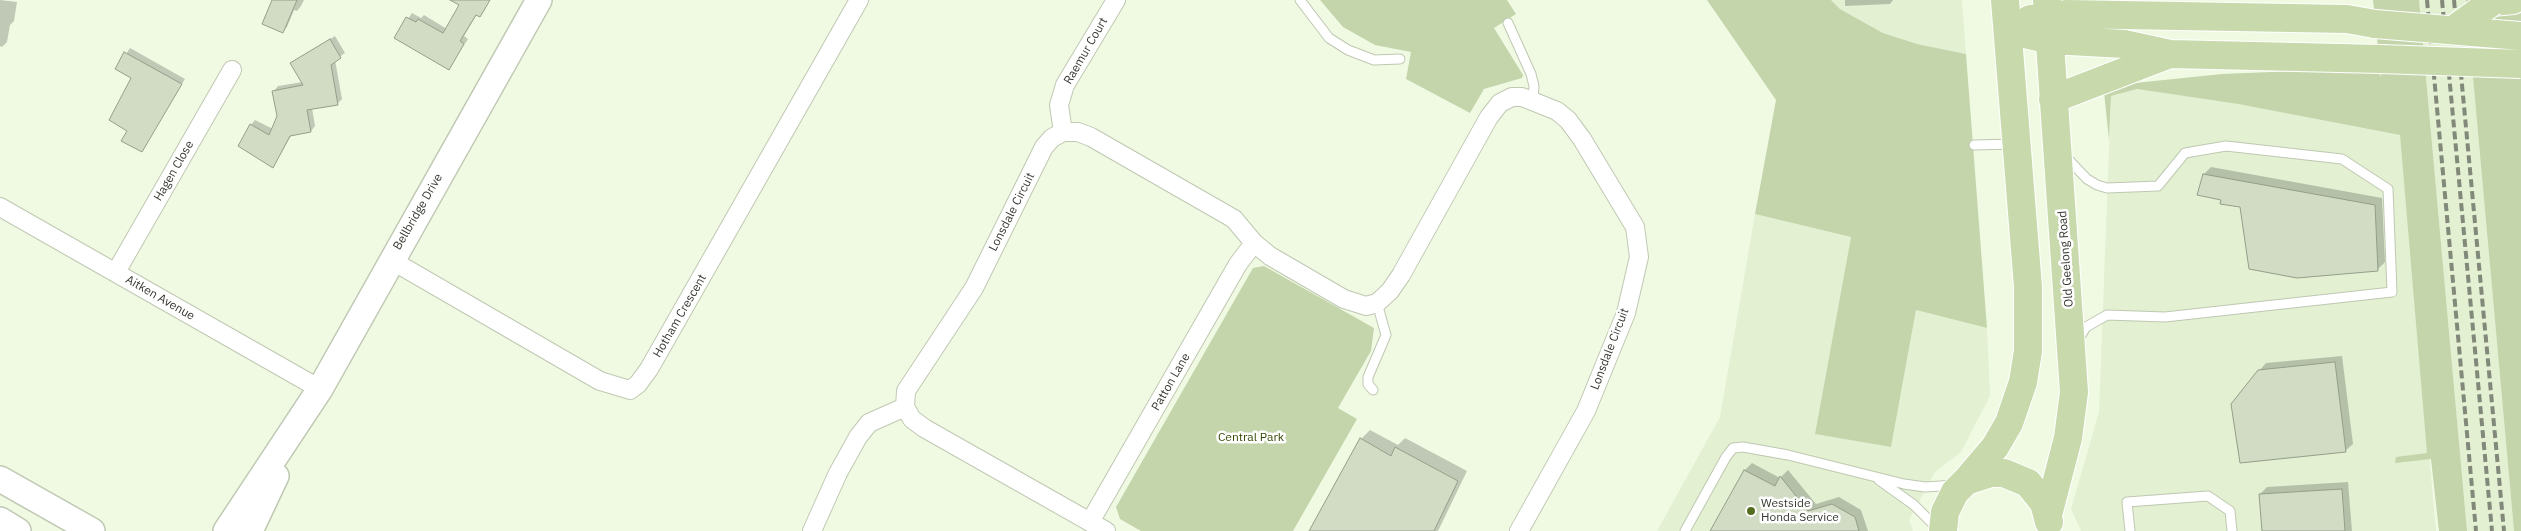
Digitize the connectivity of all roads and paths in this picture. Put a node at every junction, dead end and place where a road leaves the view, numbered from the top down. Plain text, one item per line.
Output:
1 (539, 0) edge
2 (859, 0) edge
3 (1116, 0) edge
4 (1300, 0) edge
5 (2005, 0) edge
6 (2513, 0) edge
7 (2049, 18) edge
8 (1508, 23) dead end
9 (2008, 30) junction
10 (2453, 30) junction
11 (2521, 36) edge
12 (2170, 54) junction
13 (1400, 59) dead end
14 (2521, 64) edge
15 (232, 70) dead end
16 (1533, 100) junction
17 (2054, 100) junction
18 (1063, 132) junction
19 (2057, 141) junction
20 (2016, 144) junction
21 (1974, 145) dead end
22 (0, 207) edge
23 (1254, 243) junction
24 (391, 260) junction
25 (116, 272) junction
26 (1377, 303) junction
27 (2074, 362) junction
28 (320, 389) junction
29 (1373, 390) dead end
30 (905, 407) junction
31 (297, 424) junction
32 (1873, 476) junction
33 (0, 479) edge
34 (1965, 483) junction
35 (0, 520) edge
36 (2051, 524) edge
37 (1098, 527) edge
38 (18, 531) edge
39 (92, 531) edge
40 (226, 531) edge
41 (250, 531) edge
42 (812, 531) edge
43 (1519, 531) edge
44 (1685, 531) edge
45 (1942, 531) edge
46 (2130, 531) edge
47 (2232, 531) edge

1 - 24 street, Bellbridge Drive
2 - 24 street, Hotham Crescent
3 - 18 street, Raemur Court
4 - 13 lane
5 - 9 main road
6 - 10 main road, bridge
7 - 9 main road
7 - 10 main road, bridge
7 - 12 main road
7 - 17 main road, Old Geelong Road
8 - 16 lane
9 - 20 main road
10 - 11 main road, bridge
12 - 14 main road, bridge
12 - 17 main road
15 - 25 street, Hagen Close
16 - 26 street, Lonsdale Circuit
16 - 43 street, Lonsdale Circuit
17 - 19 main road, Old Geelong Road
18 - 23 street
18 - 30 street, Lonsdale Circuit
19 - 27 main road, Old Geelong Road
19 - 27 lane
20 - 21 lane
20 - 34 main road
22 - 25 street, Aitken Avenue
23 - 26 street
23 - 37 street, Patton Lane
24 - 28 street, Bellbridge Drive
25 - 28 street, Aitken Avenue
26 - 29 lane
27 - 36 main road, Old Geelong Road
28 - 31 street, Bellbridge Drive
30 - 37 street
30 - 42 street
31 - 40 street, Bellbridge Drive
31 - 41 street, Bellbridge Drive
32 - 34 lane
32 - 44 lane
32 - 45 lane
33 - 39 street
34 - 36 main road
34 - 45 main road
35 - 38 street
46 - 47 lane

